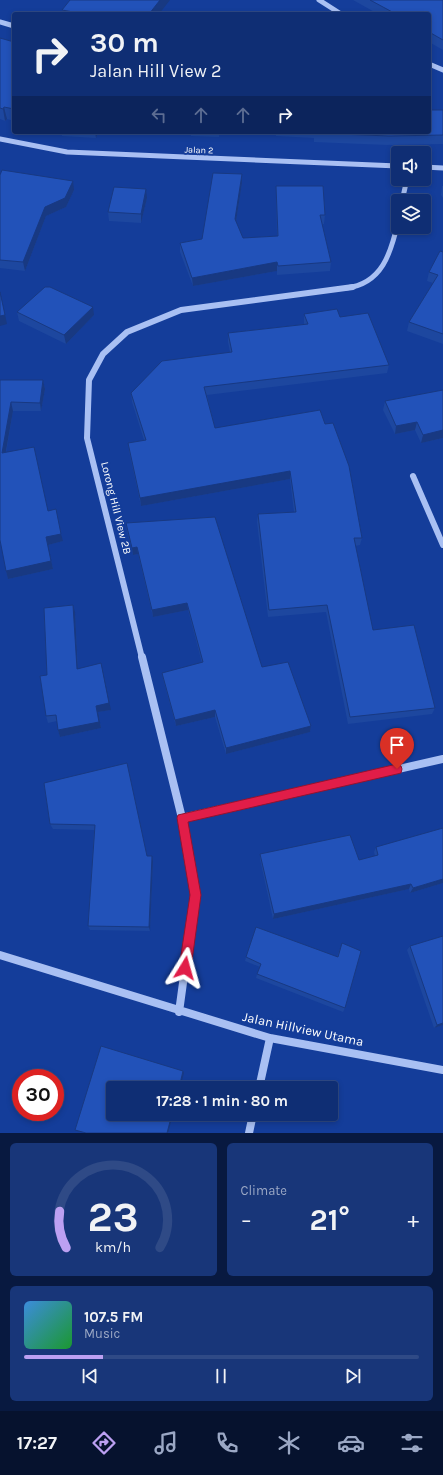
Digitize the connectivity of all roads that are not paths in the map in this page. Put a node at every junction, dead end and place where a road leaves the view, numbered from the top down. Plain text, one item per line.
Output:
1 (319, 0) edge
2 (338, 12) edge
3 (0, 22) edge
4 (12, 25) edge
5 (431, 65) edge
6 (443, 70) edge
7 (0, 139) edge
8 (391, 166) edge
9 (431, 167) edge
10 (443, 168) edge
11 (396, 234) edge
12 (413, 476) dead end
13 (443, 545) edge
14 (443, 759) edge
15 (182, 818) junction
16 (0, 955) edge
17 (179, 1012) junction
18 (270, 1038) junction
19 (443, 1070) edge
20 (261, 1081) edge
21 (252, 1121) edge
22 (249, 1133) edge

1 - 2 street
3 - 4 street
5 - 6 street
7 - 8 street, Jalan 2
9 - 10 street
11 - 15 street, Lorong Hill View 2B
12 - 13 street
14 - 15 street
15 - 17 street, Lorong Hill View 2B
16 - 17 street, Jalan Hillview Utama
17 - 18 street, Jalan Hillview Utama
18 - 19 street, Jalan Hillview Utama
18 - 20 street
21 - 22 street

